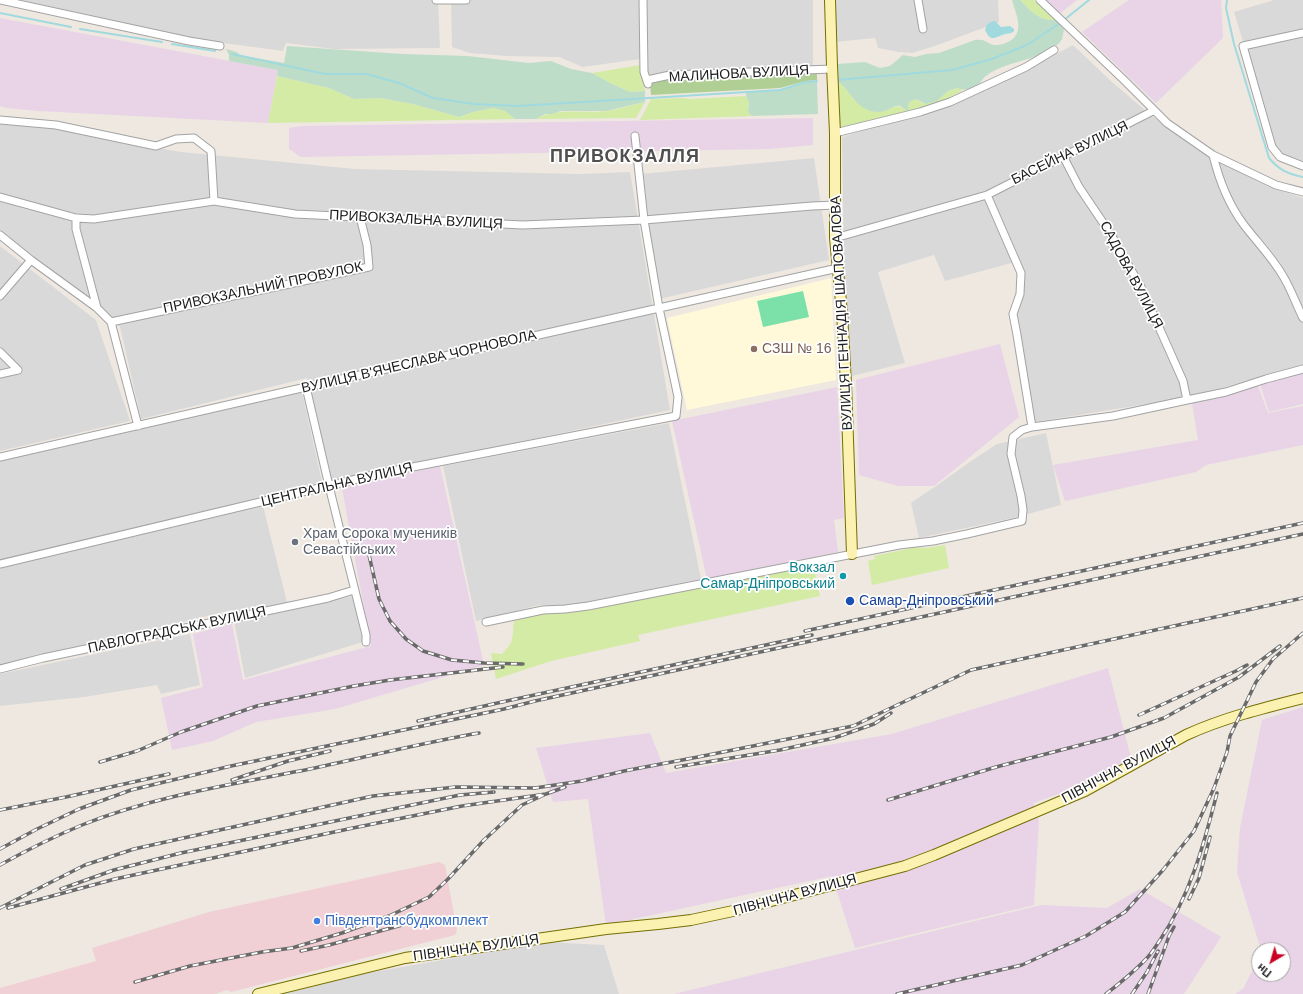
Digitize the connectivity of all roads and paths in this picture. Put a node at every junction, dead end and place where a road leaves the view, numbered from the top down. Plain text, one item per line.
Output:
1 (0, 0) edge
2 (436, 0) edge
3 (449, 0) edge
4 (466, 0) edge
5 (643, 0) edge
6 (830, 0) edge
7 (918, 0) edge
8 (1040, 0) edge
9 (922, 29) dead end
10 (1303, 33) edge
11 (220, 46) dead end
12 (1054, 50) dead end
13 (832, 68) junction
14 (1153, 111) junction
15 (0, 120) edge
16 (835, 133) junction
17 (634, 136) dead end
18 (1212, 155) junction
19 (1064, 156) junction
20 (1303, 166) edge
21 (1303, 192) edge
22 (986, 195) junction
23 (0, 197) edge
24 (214, 201) junction
25 (836, 205) junction
26 (360, 217) junction
27 (76, 218) junction
28 (644, 220) junction
29 (0, 235) edge
30 (835, 238) junction
31 (31, 260) junction
32 (838, 268) junction
33 (0, 296) edge
34 (97, 308) junction
35 (658, 308) junction
36 (1303, 318) edge
37 (111, 322) junction
38 (0, 352) edge
39 (1303, 369) edge
40 (0, 374) edge
41 (306, 387) junction
42 (1187, 400) junction
43 (138, 426) junction
44 (1032, 427) junction
45 (0, 457) edge
46 (329, 486) junction
47 (852, 554) junction
48 (0, 564) edge
49 (354, 590) junction
50 (486, 622) dead end
51 (366, 642) dead end
52 (0, 669) edge
53 (1303, 698) edge
54 (258, 994) edge

1 - 11 street
2 - 3 street
3 - 4 street
5 - 13 street, МАЛИНОВА ВУЛИЦЯ
6 - 13 street, ВУЛИЦЯ ГЕННАДІЯ ШАПОВАЛОВА
7 - 9 street
8 - 14 street
10 - 20 street
12 - 16 street
13 - 16 street, ВУЛИЦЯ ГЕННАДІЯ ШАПОВАЛОВА
14 - 18 street
14 - 19 street, БАСЕЙНА ВУЛИЦЯ
15 - 24 street
16 - 25 street, ВУЛИЦЯ ГЕННАДІЯ ШАПОВАЛОВА
17 - 28 street
18 - 21 street
18 - 36 street
19 - 22 street, БАСЕЙНА ВУЛИЦЯ
19 - 42 street, САДОВА ВУЛИЦЯ
22 - 30 street, БАСЕЙНА ВУЛИЦЯ
22 - 44 street
23 - 27 street, ПРИВОКЗАЛЬНА ВУЛИЦЯ
24 - 26 street, ПРИВОКЗАЛЬНА ВУЛИЦЯ
24 - 27 street, ПРИВОКЗАЛЬНА ВУЛИЦЯ
25 - 28 street, ПРИВОКЗАЛЬНА ВУЛИЦЯ
25 - 30 street, ВУЛИЦЯ ГЕННАДІЯ ШАПОВАЛОВА
26 - 28 street, ПРИВОКЗАЛЬНА ВУЛИЦЯ
26 - 37 street, ПРИВОКЗАЛЬНИЙ ПРОВУЛОК
27 - 34 street
28 - 35 street
29 - 31 street
30 - 32 street, ВУЛИЦЯ ГЕННАДІЯ ШАПОВАЛОВА
31 - 33 street
31 - 34 street
32 - 35 street, ВУЛИЦЯ В'ЯЧЕСЛАВА ЧОРНОВОЛА
32 - 47 street, ВУЛИЦЯ ГЕННАДІЯ ШАПОВАЛОВА
34 - 37 street
35 - 41 street, ВУЛИЦЯ В'ЯЧЕСЛАВА ЧОРНОВОЛА
35 - 46 street, ЦЕНТРАЛЬНА ВУЛИЦЯ
37 - 43 street
38 - 40 street
39 - 42 street
41 - 43 street, ВУЛИЦЯ В'ЯЧЕСЛАВА ЧОРНОВОЛА
41 - 46 street
42 - 44 street
43 - 45 street, ВУЛИЦЯ В'ЯЧЕСЛАВА ЧОРНОВОЛА
44 - 47 street
46 - 48 street, ЦЕНТРАЛЬНА ВУЛИЦЯ
46 - 49 street
47 - 50 street
49 - 51 street
49 - 52 street, ПАВЛОГРАДСЬКА ВУЛИЦЯ
53 - 54 street, ПІВНІЧНА ВУЛИЦЯ

